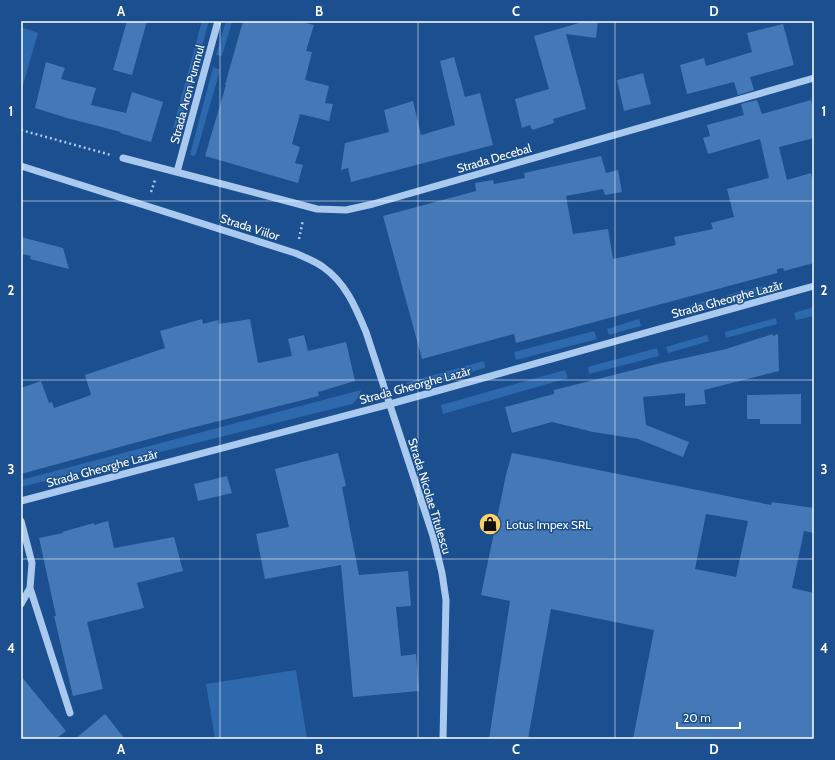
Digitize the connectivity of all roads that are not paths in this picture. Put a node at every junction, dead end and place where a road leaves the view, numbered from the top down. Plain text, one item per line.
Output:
1 (218, 21) edge
2 (814, 78) edge
3 (123, 158) road end
4 (21, 166) edge
5 (177, 172) junction
6 (814, 286) edge
7 (390, 404) junction
8 (21, 501) edge
9 (21, 522) edge
10 (30, 588) junction
11 (21, 604) edge
12 (70, 713) dead end
13 (443, 739) edge

1 - 5 street, Strada Aron Pumnul
2 - 5 street, Strada Decebal
3 - 5 street, Strada Decebal
4 - 7 street, Strada Viilor
6 - 7 street, Strada Gheorghe Lazăr
7 - 8 street, Strada Gheorghe Lazăr
7 - 13 street, Strada Nicolae Titulescu
9 - 10 street
10 - 11 street
10 - 12 street

